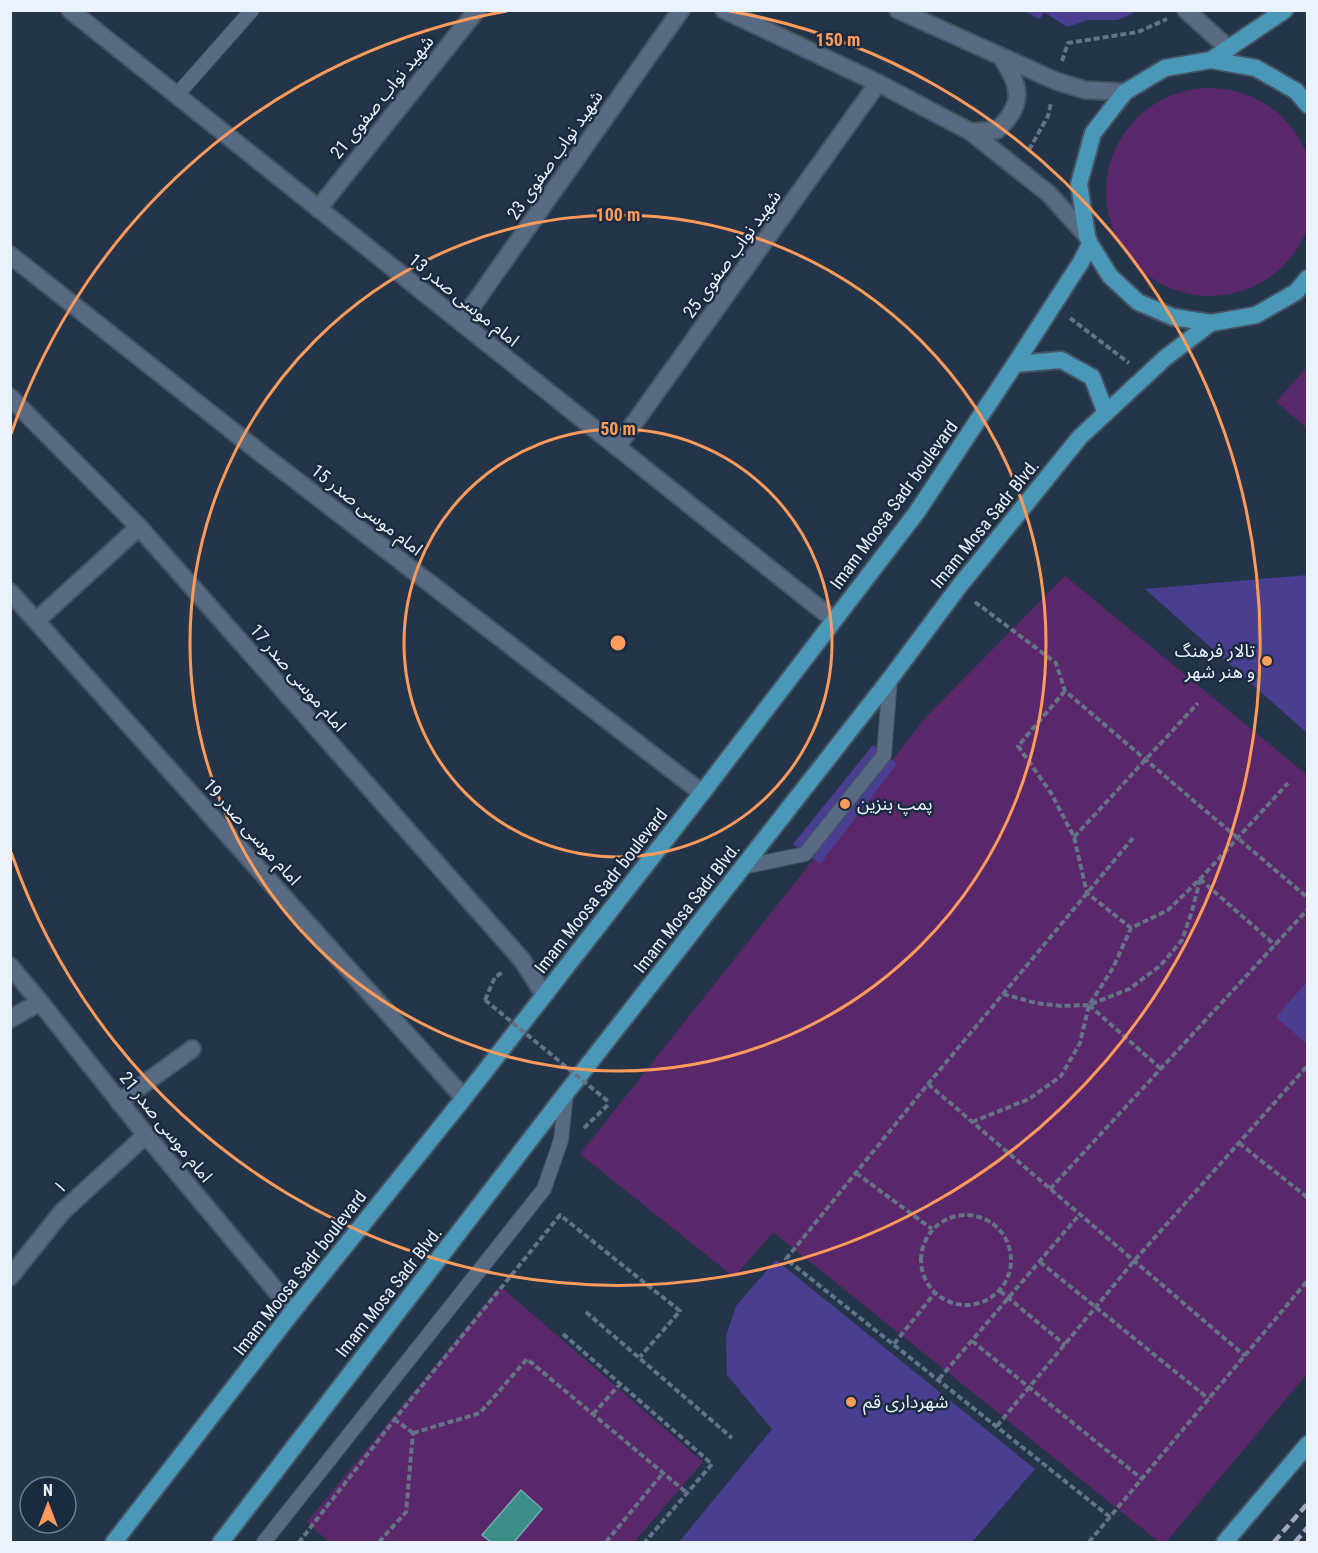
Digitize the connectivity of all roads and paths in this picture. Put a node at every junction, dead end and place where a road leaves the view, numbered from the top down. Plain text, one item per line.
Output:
1 (69, 10) edge
2 (252, 10) edge
3 (477, 10) edge
4 (681, 10) edge
5 (724, 10) edge
6 (898, 10) edge
7 (1186, 10) edge
8 (1285, 10) edge
9 (1229, 48) junction
10 (1001, 57) junction
11 (1211, 60) junction
12 (879, 83) junction
13 (1125, 92) junction
14 (176, 96) junction
15 (1308, 105) edge
16 (971, 132) junction
17 (318, 209) junction
18 (1088, 240) junction
19 (10, 255) edge
20 (1308, 278) edge
21 (1053, 306) junction
22 (461, 322) junction
23 (1211, 323) junction
24 (1016, 364) junction
25 (1146, 376) junction
26 (10, 397) edge
27 (1106, 413) junction
28 (617, 447) junction
29 (138, 527) junction
30 (957, 589) junction
31 (10, 592) edge
32 (834, 620) junction
33 (36, 621) junction
34 (890, 678) junction
35 (1065, 691) junction
36 (1198, 703) dead end
37 (1145, 760) junction
38 (1288, 783) dead end
39 (702, 794) junction
40 (1074, 837) junction
41 (1133, 838) dead end
42 (1237, 838) junction
43 (743, 867) junction
44 (1200, 879) junction
45 (1087, 893) junction
46 (1308, 898) edge
47 (1308, 909) edge
48 (1131, 928) junction
49 (1275, 945) junction
50 (10, 966) edge
51 (495, 977) dead end
52 (544, 994) junction
53 (1003, 994) junction
54 (40, 1002) junction
55 (1089, 1005) junction
56 (10, 1019) edge
57 (192, 1049) dead end
58 (1308, 1065) edge
59 (1161, 1069) junction
60 (928, 1084) junction
61 (566, 1093) junction
62 (464, 1098) junction
63 (119, 1102) junction
64 (972, 1122) junction
65 (146, 1135) junction
66 (576, 1136) dead end
67 (1239, 1143) junction
68 (856, 1173) junction
69 (1050, 1189) junction
70 (1308, 1198) edge
71 (1080, 1214) junction
72 (932, 1229) junction
73 (1134, 1261) junction
74 (1040, 1262) junction
75 (10, 1277) edge
76 (1308, 1280) edge
77 (1000, 1291) junction
78 (934, 1294) junction
79 (1008, 1298) junction
80 (1096, 1308) junction
81 (293, 1311) junction
82 (586, 1312) dead end
83 (563, 1334) dead end
84 (972, 1341) junction
85 (894, 1344) junction
86 (1065, 1345) junction
87 (1245, 1356) junction
88 (640, 1358) junction
89 (939, 1379) junction
90 (620, 1384) junction
91 (1029, 1388) junction
92 (1209, 1399) junction
93 (375, 1404) junction
94 (593, 1413) junction
95 (395, 1419) junction
96 (998, 1426) junction
97 (413, 1433) junction
98 (732, 1438) dead end
99 (1308, 1444) edge
100 (663, 1473) junction
101 (1142, 1479) junction
102 (687, 1493) junction
103 (1110, 1517) junction
104 (114, 1542) edge
105 (221, 1542) edge
106 (264, 1542) edge
107 (302, 1542) edge
108 (379, 1542) edge
109 (606, 1542) edge
110 (645, 1542) edge
111 (1089, 1542) edge
112 (1225, 1542) edge

1 - 14 street, امام موسی صدر 13
2 - 14 lane
3 - 17 street, شهید نواب صفوی 21
4 - 22 street, شهید نواب صفوی 23
5 - 12 street
6 - 10 street
7 - 9 street
8 - 9 main road
9 - 11 main road
10 - 13 street
10 - 16 street
11 - 13 main road
11 - 15 main road
12 - 16 street
12 - 28 street, شهید نواب صفوی 25
13 - 18 main road
14 - 17 street, امام موسی صدر 13
16 - 18 street
17 - 22 street, امام موسی صدر 13
18 - 21 main road, Imam Moosa Sadr boulevard
18 - 23 main road
19 - 39 street, امام موسی صدر 15
20 - 23 main road
21 - 24 main road, Imam Moosa Sadr boulevard
21 - 25 path
22 - 28 street, امام موسی صدر 13
23 - 25 main road, Imam Mosa Sadr Blvd.
24 - 27 main road
24 - 32 main road, Imam Moosa Sadr boulevard
25 - 27 main road, Imam Mosa Sadr Blvd.
26 - 29 street, امام موسی صدر 17
27 - 30 main road, Imam Mosa Sadr Blvd.
28 - 32 street, امام موسی صدر 13
29 - 33 street
29 - 52 street, امام موسی صدر 17
30 - 34 main road, Imam Mosa Sadr Blvd.
30 - 35 path
31 - 33 street, امام موسی صدر 19
32 - 39 main road, Imam Moosa Sadr boulevard
33 - 62 street, امام موسی صدر 19
34 - 43 main road, Imam Mosa Sadr Blvd.
34 - 43 lane
35 - 37 path
35 - 40 path
36 - 37 path
37 - 40 path
37 - 42 path
38 - 42 path
39 - 52 main road, Imam Moosa Sadr boulevard
40 - 45 path
41 - 45 path
42 - 44 path
42 - 46 path
43 - 61 main road, Imam Mosa Sadr Blvd.
44 - 48 path
44 - 49 path
44 - 55 path
45 - 48 path
45 - 53 path
47 - 49 path
48 - 55 path
49 - 59 path
50 - 54 street, امام موسی صدر 21
51 - 66 path, bridge
52 - 62 main road, Imam Moosa Sadr boulevard
53 - 55 path
53 - 60 path
54 - 56 street
54 - 63 street, امام موسی صدر 21
55 - 59 path
55 - 64 path
57 - 63 street
58 - 67 path
59 - 69 path
60 - 64 path
60 - 68 path
61 - 93 lane
61 - 105 main road, Imam Mosa Sadr Blvd.
62 - 81 main road, Imam Moosa Sadr boulevard
63 - 65 street, امام موسی صدر 21
64 - 69 path
65 - 75 street, ۱
65 - 81 street, امام موسی صدر 21
67 - 70 path
67 - 73 path
68 - 72 path
68 - 85 path
69 - 71 path
71 - 73 path
71 - 74 path
72 - 77 path
72 - 78 path
73 - 80 path
73 - 87 path
74 - 79 path
74 - 80 path
76 - 87 path
77 - 78 path
77 - 79 path
78 - 85 path
79 - 84 path
79 - 86 path
80 - 86 path
80 - 92 path
81 - 104 main road, Imam Moosa Sadr boulevard
82 - 88 path
83 - 90 path
84 - 89 path
84 - 91 path
85 - 89 path
86 - 91 path
87 - 92 path
88 - 95 path
88 - 98 path
89 - 96 path
90 - 94 path
90 - 102 path
91 - 96 path
91 - 101 path
92 - 101 path
93 - 95 path
93 - 106 lane
94 - 97 path
94 - 100 path
95 - 97 path
95 - 107 path
96 - 103 path
97 - 108 path
99 - 112 main road
100 - 102 path
100 - 109 path
101 - 103 path
102 - 110 path
103 - 111 path

